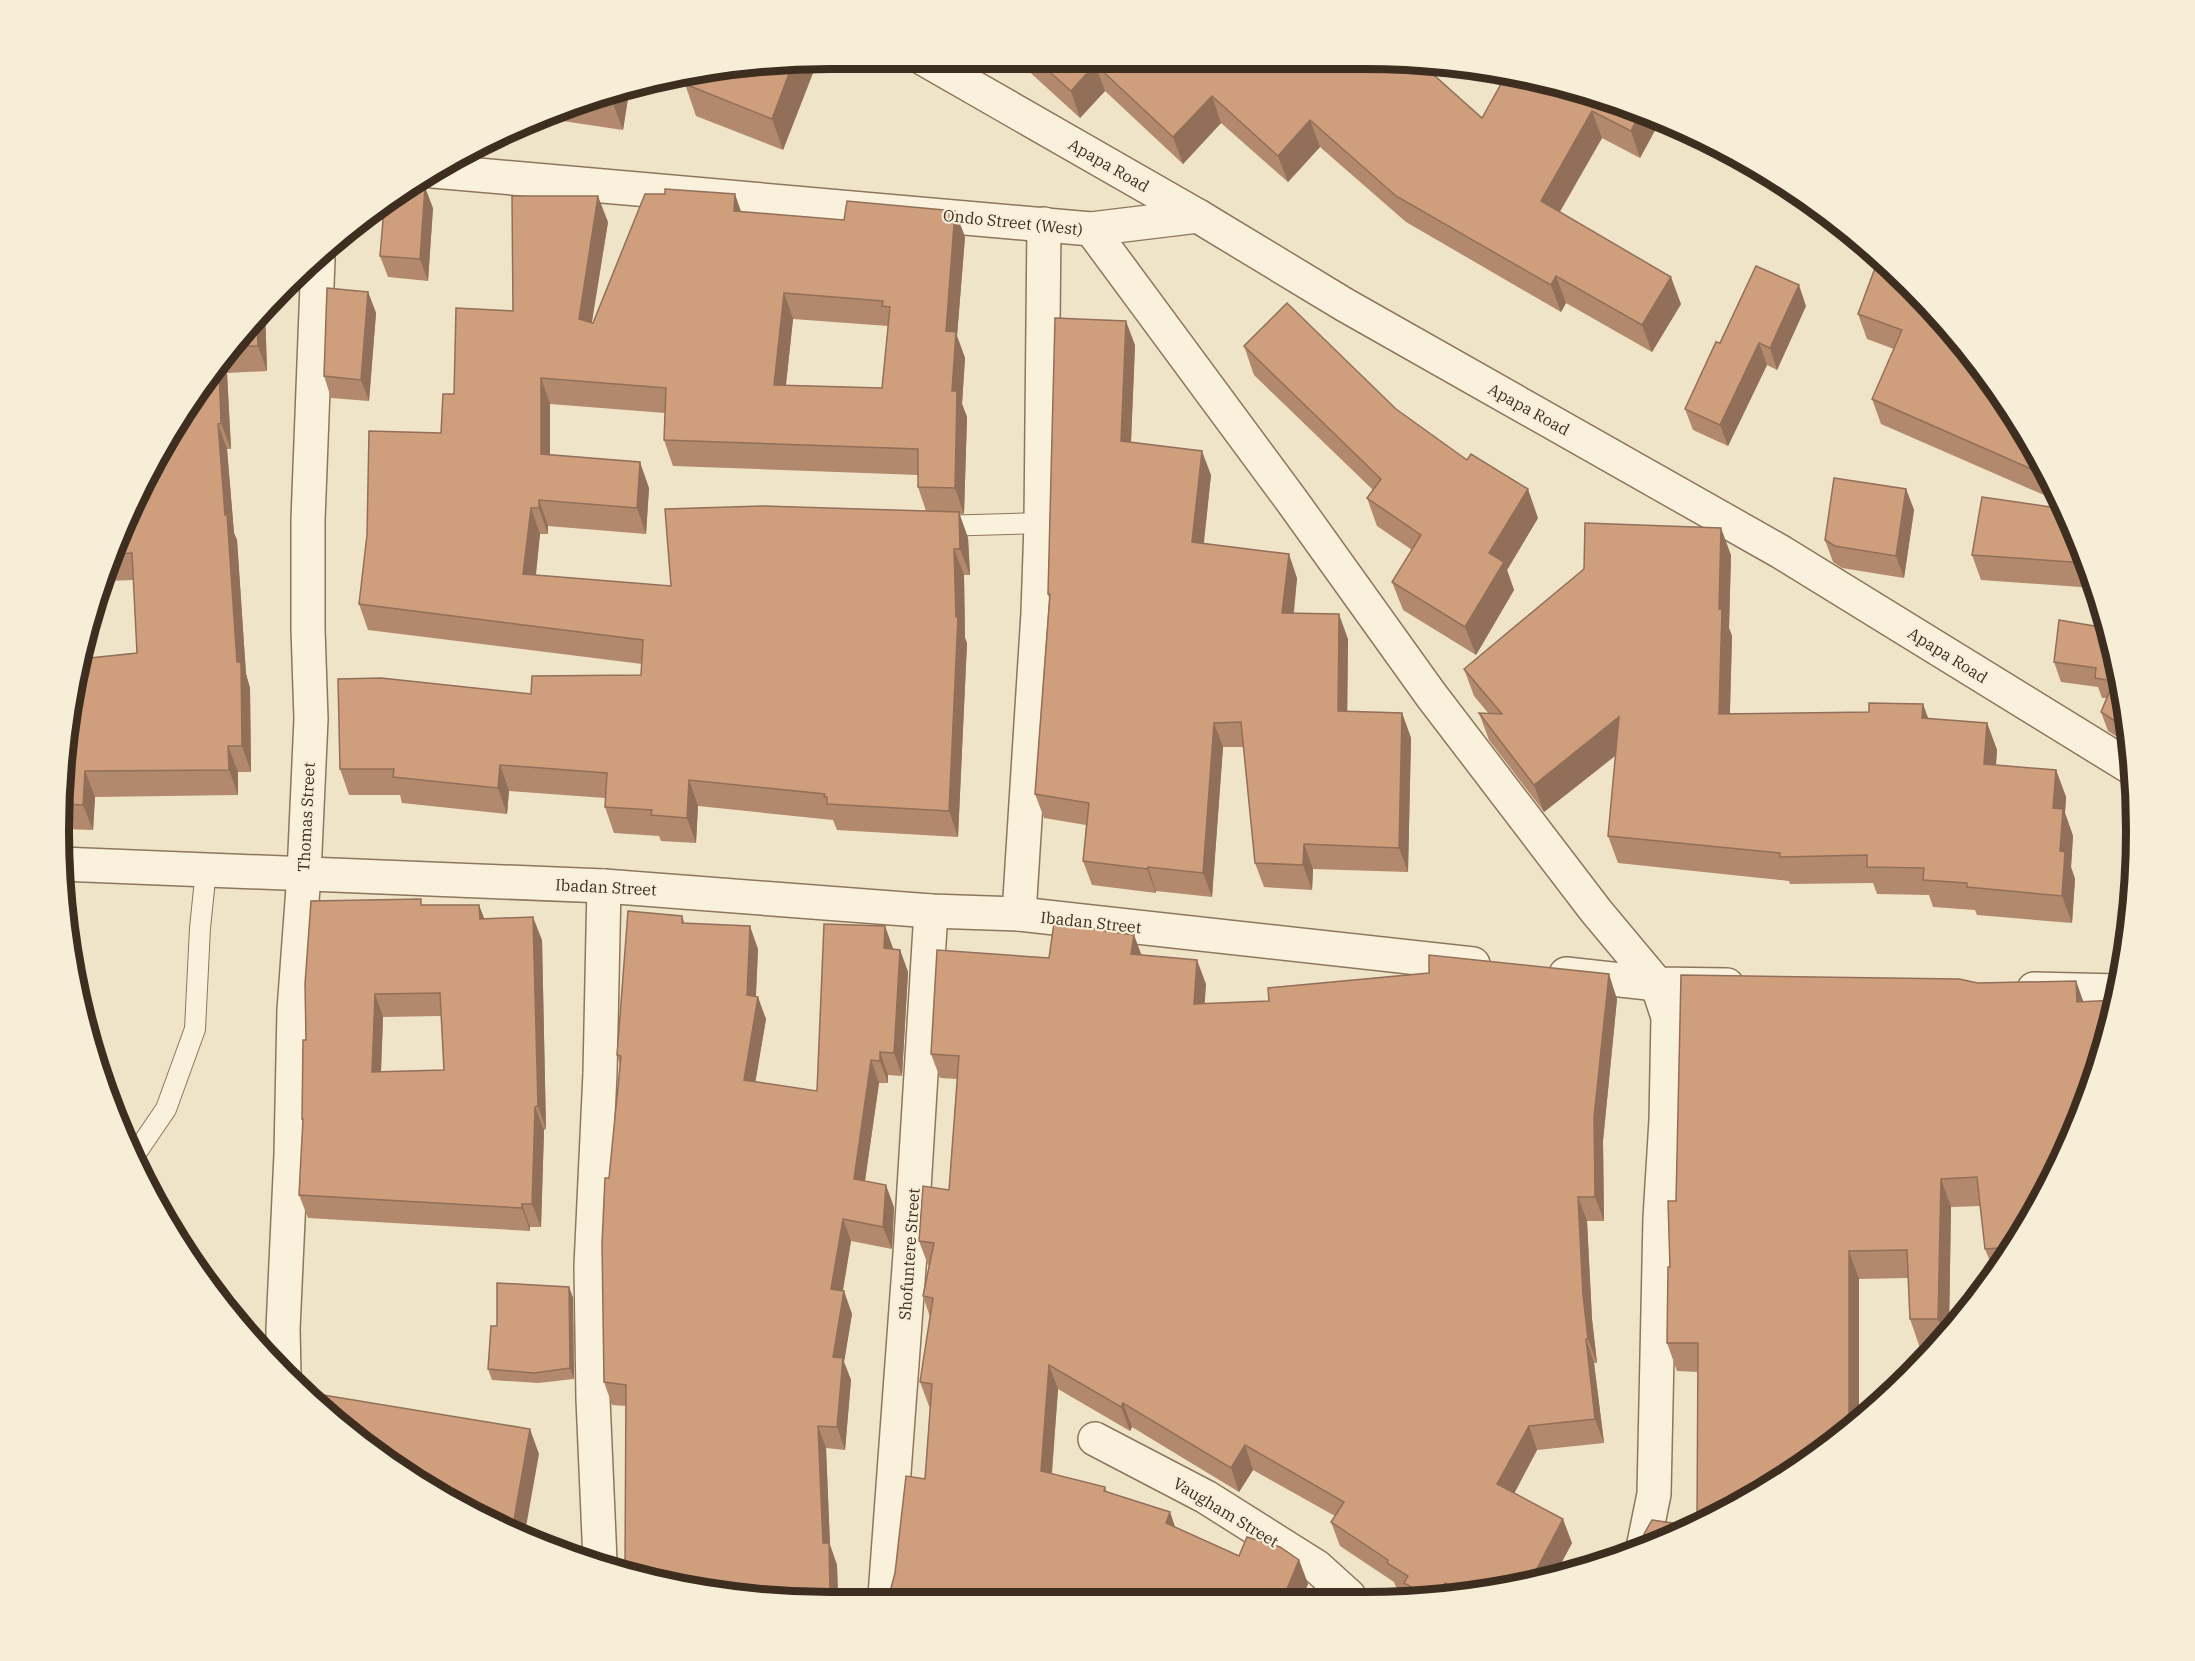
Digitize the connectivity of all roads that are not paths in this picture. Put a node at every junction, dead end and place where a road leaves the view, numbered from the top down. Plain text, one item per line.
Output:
1 (941, 69) edge
2 (448, 172) edge
3 (1198, 216) junction
4 (1044, 224) junction
5 (1091, 230) junction
6 (318, 268) edge
7 (1041, 524) junction
8 (926, 525) edge
9 (2122, 762) edge
10 (70, 864) edge
11 (206, 870) junction
12 (304, 874) junction
13 (604, 886) junction
14 (930, 911) junction
15 (1019, 914) junction
16 (1504, 968) edge
17 (1539, 971) edge
18 (1658, 984) junction
19 (1752, 986) edge
20 (2000, 989) edge
21 (2108, 991) edge
22 (139, 1148) edge
23 (284, 1360) edge
24 (1095, 1439) dead end
25 (1645, 1538) edge
26 (600, 1556) edge
27 (885, 1592) edge
28 (1345, 1592) edge

1 - 3 street, Apapa Road
2 - 4 street, Ondo Street (West)
3 - 5 street, Ondo Street (West)
3 - 9 street, Apapa Road
4 - 5 street, Ondo Street (West)
4 - 7 street
5 - 18 street
6 - 12 street, Thomas Street
7 - 8 lane
7 - 15 street
10 - 11 street, Ibadan Street
11 - 12 street, Ibadan Street
11 - 22 lane
12 - 13 street, Ibadan Street
12 - 23 street, Thomas Street
13 - 14 street, Ibadan Street
13 - 26 street
14 - 15 street, Ibadan Street
14 - 27 street, Shofuntere Street
15 - 16 street, Ibadan Street
17 - 18 street
18 - 19 street
18 - 25 street
20 - 21 street
24 - 28 street, Vaugham Street

